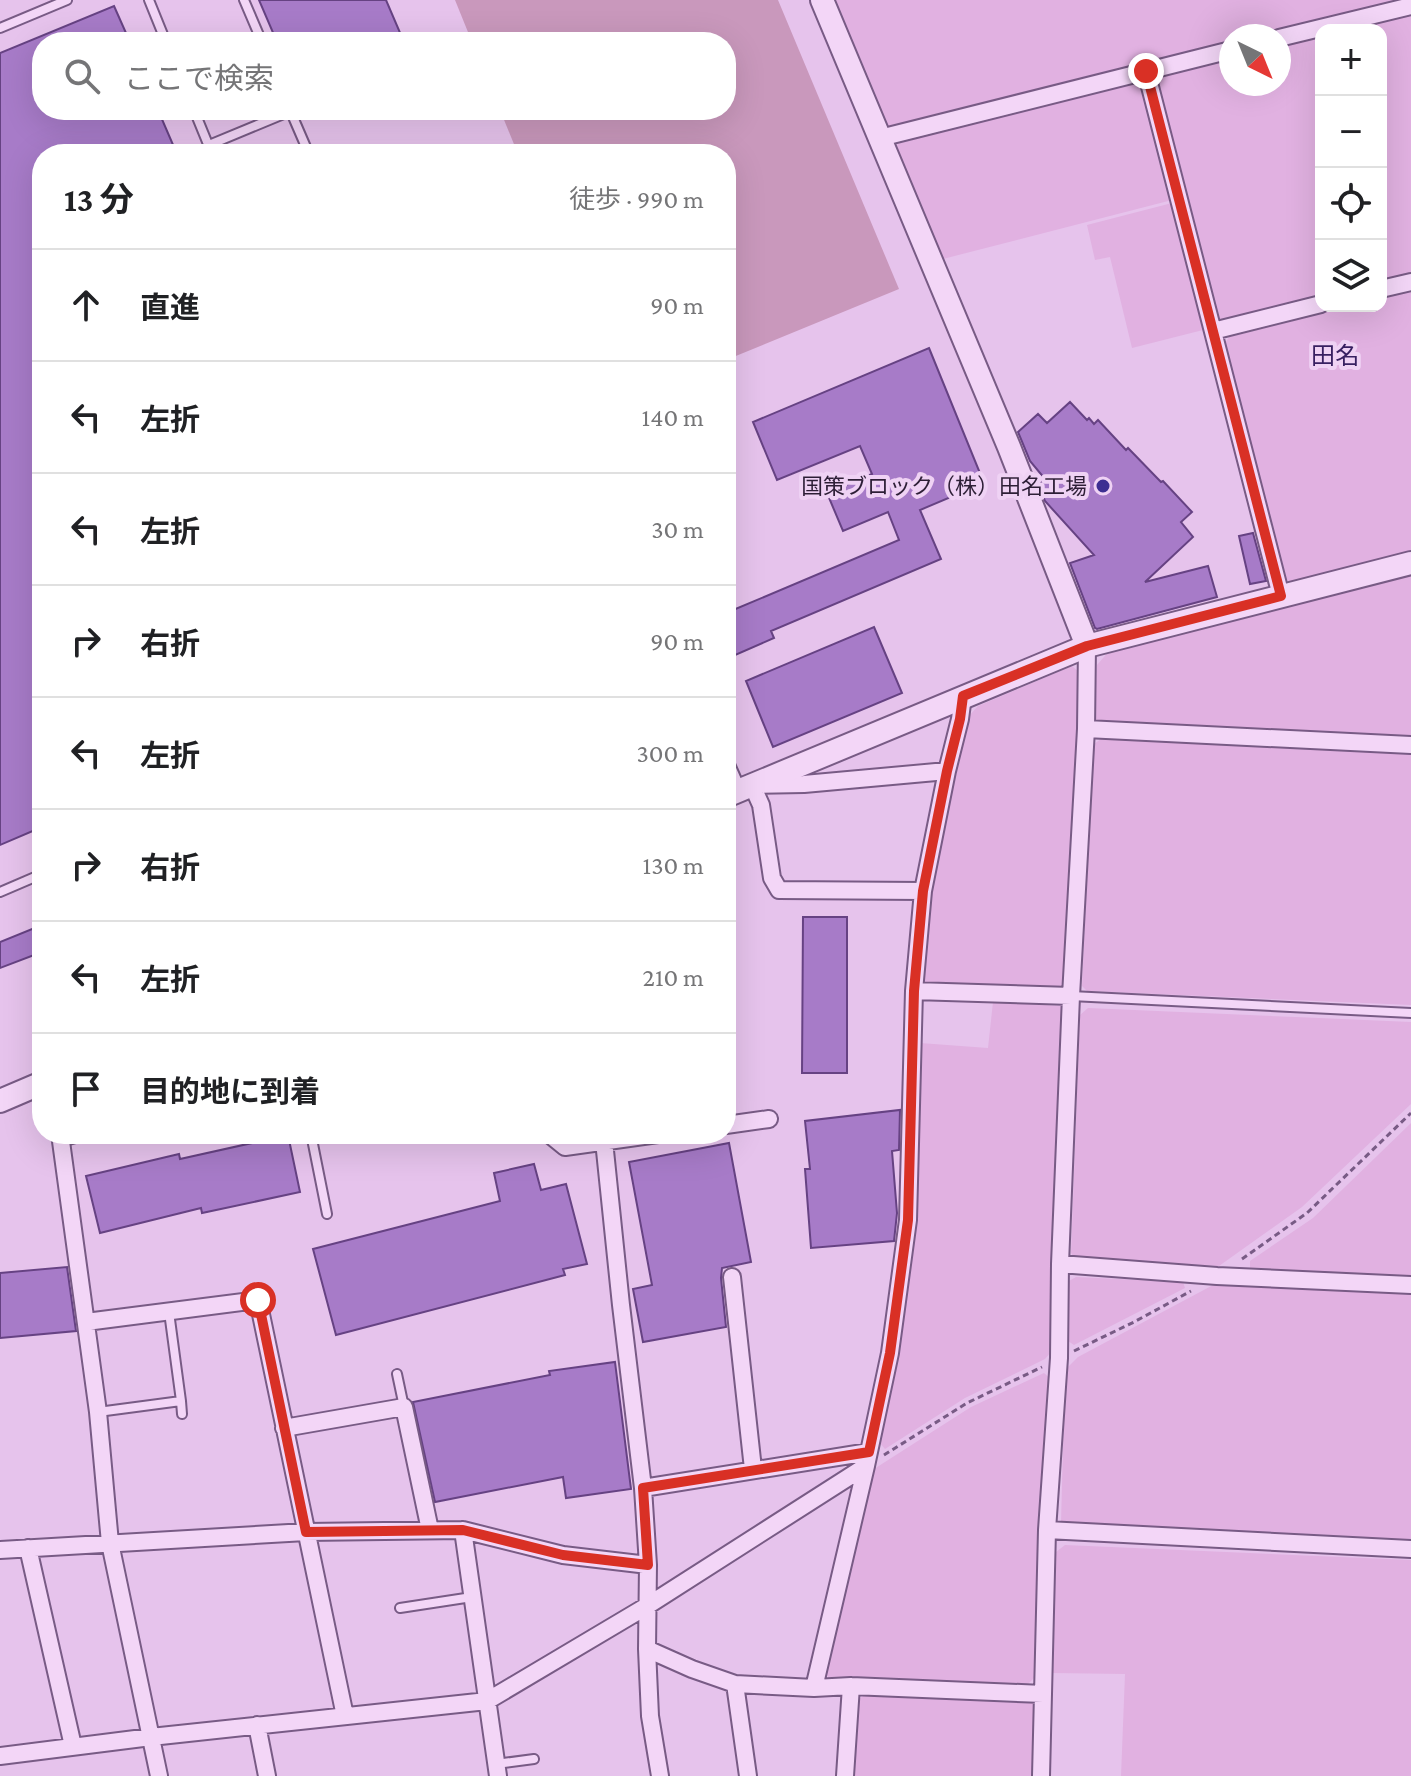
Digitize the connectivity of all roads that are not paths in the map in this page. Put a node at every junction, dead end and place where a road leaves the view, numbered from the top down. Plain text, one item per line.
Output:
1 (67, 0) edge
2 (149, 0) edge
3 (244, 0) edge
4 (822, 0) edge
5 (1411, 6) edge
6 (0, 28) edge
7 (162, 32) edge
8 (258, 32) edge
9 (1291, 35) edge
10 (1219, 53) edge
11 (1146, 71) junction
12 (198, 120) edge
13 (270, 120) edge
14 (294, 120) edge
15 (880, 138) junction
16 (208, 144) edge
17 (223, 144) edge
18 (305, 144) edge
19 (1411, 282) edge
20 (1387, 288) edge
21 (1315, 306) edge
22 (1213, 331) junction
23 (1411, 563) edge
24 (1281, 596) junction
25 (1087, 646) junction
26 (963, 696) junction
27 (1086, 729) junction
28 (1411, 745) edge
29 (947, 771) junction
30 (740, 790) edge
31 (32, 878) edge
32 (923, 891) junction
33 (0, 892) edge
34 (914, 991) junction
35 (1071, 996) junction
36 (1411, 1013) edge
37 (32, 1087) edge
38 (0, 1101) edge
39 (769, 1119) dead end
40 (736, 1124) edge
41 (62, 1144) edge
42 (313, 1144) edge
43 (561, 1144) edge
44 (584, 1144) edge
45 (604, 1144) edge
46 (327, 1214) dead end
47 (1060, 1264) junction
48 (732, 1277) dead end
49 (1411, 1285) edge
50 (169, 1312) junction
51 (86, 1322) junction
52 (397, 1374) dead end
53 (181, 1401) junction
54 (404, 1407) junction
55 (98, 1412) junction
56 (182, 1414) dead end
57 (284, 1428) junction
58 (868, 1459) junction
59 (753, 1469) junction
60 (643, 1488) junction
61 (430, 1530) junction
62 (463, 1530) junction
63 (1047, 1530) junction
64 (306, 1532) junction
65 (110, 1543) junction
66 (28, 1548) junction
67 (1411, 1549) edge
68 (0, 1550) edge
69 (648, 1565) junction
70 (472, 1597) junction
71 (647, 1606) junction
72 (400, 1608) dead end
73 (647, 1649) junction
74 (735, 1684) junction
75 (851, 1686) junction
76 (814, 1688) junction
77 (1043, 1694) junction
78 (487, 1701) junction
79 (345, 1716) junction
80 (257, 1725) junction
81 (151, 1737) junction
82 (73, 1746) junction
83 (0, 1756) edge
84 (534, 1759) dead end
85 (497, 1770) edge
86 (159, 1776) edge
87 (267, 1776) edge
88 (660, 1776) edge
89 (748, 1776) edge
90 (845, 1776) edge
91 (1041, 1776) edge

1 - 6 lane
2 - 7 lane
3 - 8 lane
4 - 15 street
5 - 9 street
10 - 11 street
11 - 15 street
11 - 22 street
12 - 16 lane
13 - 17 lane
14 - 18 lane
15 - 25 street
19 - 20 street
21 - 22 street
22 - 24 street
23 - 24 street
24 - 25 street
25 - 26 street
25 - 27 street
26 - 29 street
26 - 30 street
27 - 28 street
27 - 35 street
29 - 30 street
29 - 32 street
30 - 32 street
31 - 33 lane
32 - 34 street
34 - 35 street
34 - 58 street
35 - 36 lane
35 - 47 street
37 - 38 street
39 - 40 street
41 - 51 street
42 - 46 lane
43 - 44 street
45 - 60 street
47 - 49 street
47 - 63 street
48 - 59 street
50 - 51 street
50 - 53 lane
50 - 57 street
51 - 55 street
52 - 54 lane
53 - 55 lane
53 - 56 lane
54 - 57 street
54 - 61 street
55 - 65 street
57 - 64 street
58 - 59 street
58 - 71 street
58 - 76 street
59 - 60 street
60 - 69 street
61 - 62 street
61 - 64 street
62 - 69 street
62 - 70 street
63 - 67 street
63 - 77 street
64 - 65 street
64 - 79 street
65 - 66 street
65 - 81 street
66 - 68 street
66 - 82 street
69 - 71 street
70 - 72 lane
70 - 78 street
71 - 73 street
71 - 78 street
73 - 74 street
73 - 88 street
74 - 76 street
74 - 89 street
75 - 76 street
75 - 77 street
75 - 90 street
77 - 91 street
78 - 79 street
78 - 85 street
79 - 80 street
80 - 81 street
80 - 87 street
81 - 82 street
81 - 86 street
82 - 83 street
84 - 85 lane

